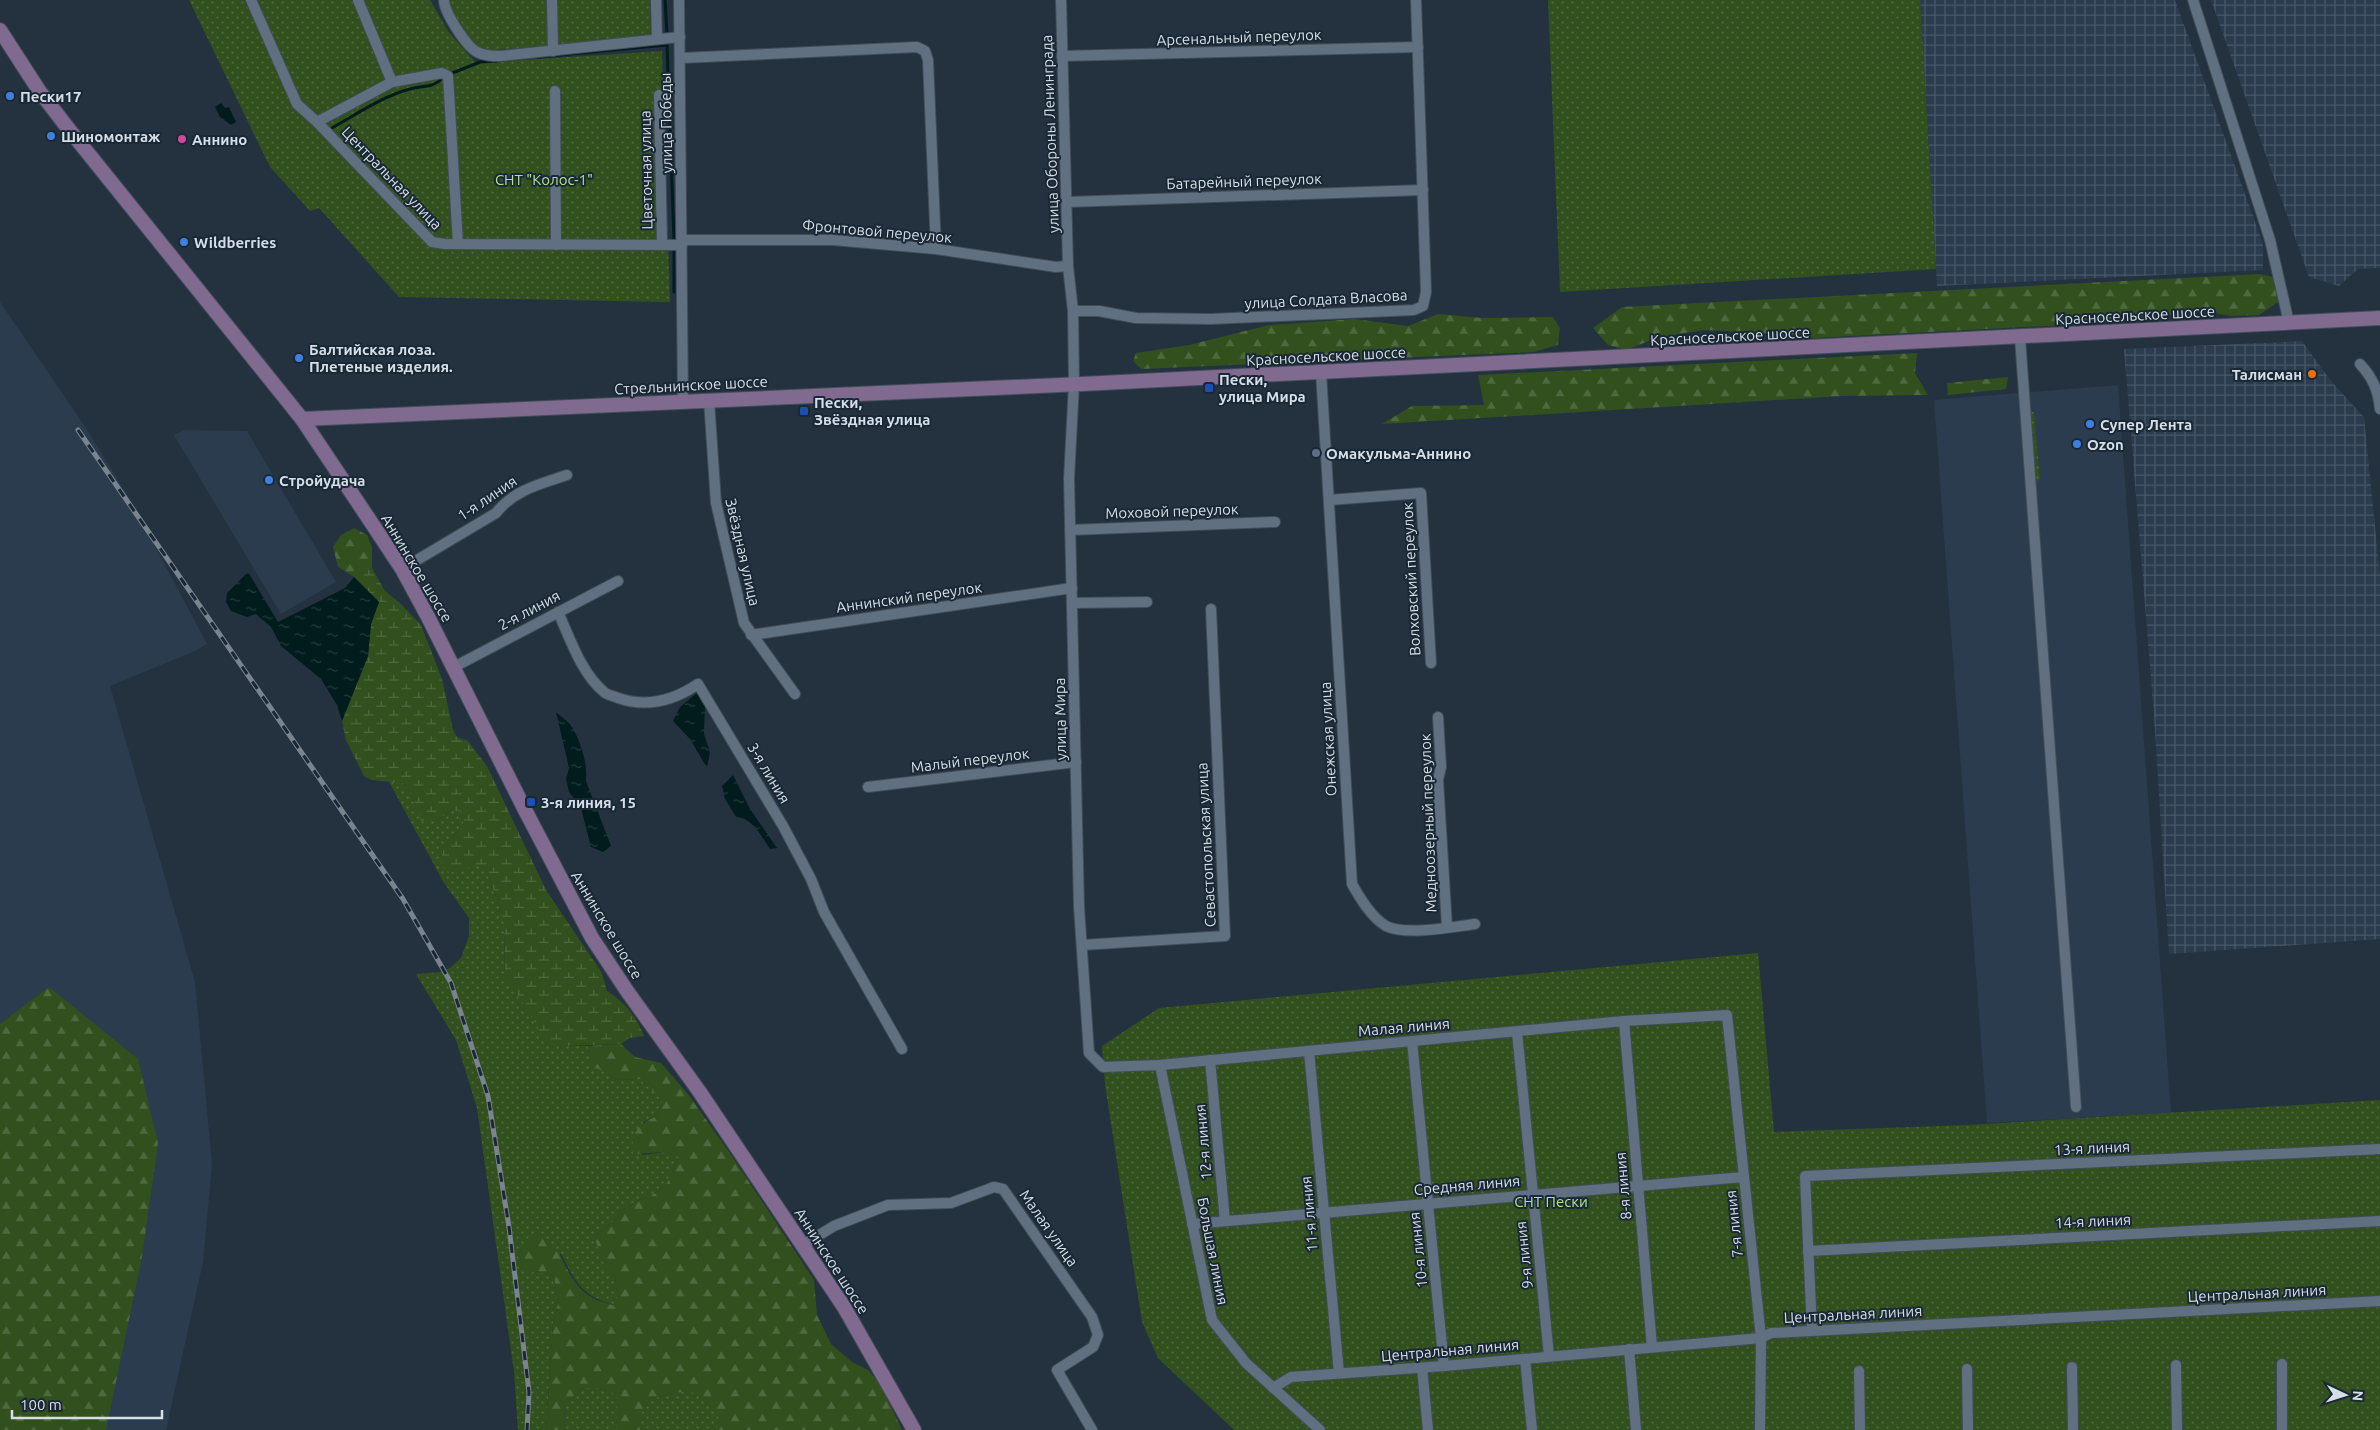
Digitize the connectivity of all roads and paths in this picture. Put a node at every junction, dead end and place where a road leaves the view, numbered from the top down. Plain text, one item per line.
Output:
1 (252, 0) edge
2 (358, 0) edge
3 (552, 0) edge
4 (656, 0) edge
5 (679, 0) edge
6 (1061, 0) edge
7 (1416, 0) edge
8 (2193, 0) edge
9 (444, 4) edge
10 (0, 30) edge
11 (680, 37) junction
12 (657, 39) junction
13 (1418, 47) junction
14 (553, 51) junction
15 (1062, 56) junction
16 (680, 58) junction
17 (392, 82) junction
18 (555, 91) dead end
19 (659, 95) dead end
20 (317, 122) junction
21 (1423, 190) junction
22 (1067, 202) junction
23 (682, 242) junction
24 (458, 244) junction
25 (556, 244) junction
26 (662, 245) junction
27 (936, 249) junction
28 (1068, 266) junction
29 (1073, 311) junction
30 (2380, 318) edge
31 (2289, 323) junction
32 (2020, 338) junction
33 (2360, 364) dead end
34 (1321, 372) junction
35 (1078, 384) junction
36 (709, 400) junction
37 (683, 402) junction
38 (2380, 409) edge
39 (302, 419) junction
40 (567, 475) dead end
41 (1329, 500) junction
42 (1275, 522) dead end
43 (1070, 530) junction
44 (402, 569) junction
45 (618, 580) dead end
46 (1072, 588) junction
47 (1147, 602) dead end
48 (1072, 603) junction
49 (1211, 609) dead end
50 (558, 612) junction
51 (751, 635) junction
52 (1431, 663) dead end
53 (454, 667) junction
54 (795, 694) dead end
55 (1438, 717) dead end
56 (1076, 762) junction
57 (868, 787) dead end
58 (1476, 924) dead end
59 (1447, 927) junction
60 (1082, 945) junction
61 (1727, 1015) joint
62 (1624, 1022) junction
63 (1516, 1032) junction
64 (1412, 1041) junction
65 (902, 1049) dead end
66 (1309, 1051) junction
67 (1089, 1053) joint
68 (1210, 1060) junction
69 (1160, 1065) junction
70 (2076, 1107) dead end
71 (2380, 1149) edge
72 (1744, 1177) junction
73 (1638, 1186) junction
74 (1533, 1195) junction
75 (1428, 1204) junction
76 (1324, 1212) junction
77 (1225, 1221) junction
78 (2380, 1222) edge
79 (1192, 1224) junction
80 (803, 1246) junction
81 (1808, 1251) junction
82 (2380, 1301) edge
83 (1812, 1331) junction
84 (1761, 1338) junction
85 (1652, 1348) junction
86 (1629, 1349) junction
87 (1549, 1356) junction
88 (1525, 1358) junction
89 (2282, 1364) dead end
90 (1444, 1366) junction
91 (2176, 1366) dead end
92 (2072, 1367) dead end
93 (1422, 1368) junction
94 (1967, 1369) dead end
95 (1859, 1371) dead end
96 (1339, 1373) junction
97 (1273, 1388) junction
98 (914, 1430) edge
99 (1092, 1430) edge
100 (1320, 1430) edge
101 (1428, 1430) edge
102 (1532, 1430) edge
103 (1636, 1430) edge
104 (1760, 1430) edge
105 (1860, 1430) edge
106 (1968, 1430) edge
107 (2072, 1430) edge
108 (2177, 1430) edge
109 (2282, 1430) edge

1 - 20 street, Центральная улица
2 - 17 street
3 - 14 street
4 - 12 street
5 - 11 street, улица Победы
6 - 15 street, улица Обороны Ленинграда
7 - 13 street, улица Солдата Власова
8 - 31 street
9 - 14 street
10 - 39 main road, Аннинское шоссе
11 - 12 street
11 - 16 street, улица Победы
12 - 14 street
13 - 15 street, Арсенальный переулок
13 - 21 street, улица Солдата Власова
15 - 22 street, улица Обороны Ленинграда
16 - 23 street, улица Победы
16 - 27 street
17 - 20 street
17 - 24 street
18 - 25 street
19 - 26 street, Цветочная улица
20 - 24 street, Центральная улица
21 - 22 street, Батарейный переулок
21 - 29 street, улица Солдата Власова
22 - 28 street, улица Обороны Ленинграда
23 - 26 street, Центральная улица
23 - 27 street, Фронтовой переулок
23 - 37 street, улица Победы
24 - 25 street, Центральная улица
25 - 26 street, Центральная улица
27 - 28 street, Фронтовой переулок
28 - 29 street, улица Обороны Ленинграда
29 - 35 street, улица Мира
30 - 31 main road, Красносельское шоссе
31 - 32 main road, Красносельское шоссе
32 - 34 main road, Красносельское шоссе
32 - 70 street
33 - 38 street
34 - 35 main road, Красносельское шоссе
34 - 41 street, Онежская улица
35 - 36 main road, Стрельнинское шоссе
35 - 43 street, улица Мира
36 - 37 main road, Стрельнинское шоссе
36 - 51 street, Звёздная улица
37 - 39 main road, Стрельнинское шоссе
39 - 44 main road, Аннинское шоссе
40 - 44 street, 1-я линия
41 - 52 street, Волховский переулок
41 - 59 street, Онежская улица
42 - 43 street, Моховой переулок
43 - 46 street, улица Мира
44 - 53 main road, Аннинское шоссе
45 - 50 street, 2-я линия
46 - 48 street, улица Мира
46 - 51 street, Аннинский переулок
47 - 48 street
48 - 56 street, улица Мира
49 - 60 street, Севастопольская улица
50 - 53 street, 2-я линия
50 - 65 street, 3-я линия
51 - 54 street, Звёздная улица
53 - 80 main road, Аннинское шоссе
55 - 59 street, Медноозерный переулок
56 - 57 street, Малый переулок
56 - 60 street, улица Мира
58 - 59 street, Онежская улица
60 - 67 street, улица Мира
61 - 62 street, Малая линия
61 - 72 street, 7-я линия
62 - 63 street, Малая линия
62 - 73 street, 8-я линия
63 - 64 street, Малая линия
63 - 74 street, 9-я линия
64 - 66 street, Малая линия
64 - 75 street, 10-я линия
66 - 68 street, Малая линия
66 - 76 street, 11-я линия
67 - 69 street, Малая линия
68 - 69 street, Малая линия
68 - 77 street, 12-я линия
69 - 79 street, Большая линия
71 - 81 street, 13-я линия
72 - 73 street, Средняя линия
72 - 84 street, 7-я линия
73 - 74 street, Средняя линия
73 - 85 street, 8-я линия
74 - 75 street, Средняя линия
74 - 87 street, 9-я линия
75 - 76 street, Средняя линия
75 - 90 street, 10-я линия
76 - 77 street, Средняя линия
76 - 96 street, 11-я линия
77 - 79 street, Средняя линия
78 - 81 street, 14-я линия
79 - 97 street, Большая линия
80 - 98 main road, Аннинское шоссе
80 - 99 street, Малая улица
81 - 83 street
82 - 83 street, Центральная линия
83 - 84 street, Центральная линия
84 - 85 street, Центральная линия
84 - 104 street, 7-я линия
85 - 86 street, Центральная линия
86 - 87 street, Центральная линия
86 - 103 street
87 - 88 street, Центральная линия
88 - 90 street, Центральная линия
88 - 102 street
89 - 109 street
90 - 93 street, Центральная линия
91 - 108 street
92 - 107 street
93 - 96 street, Центральная линия
93 - 101 street
94 - 106 street
95 - 105 street
96 - 97 street, Центральная линия
97 - 100 street, Большая линия

